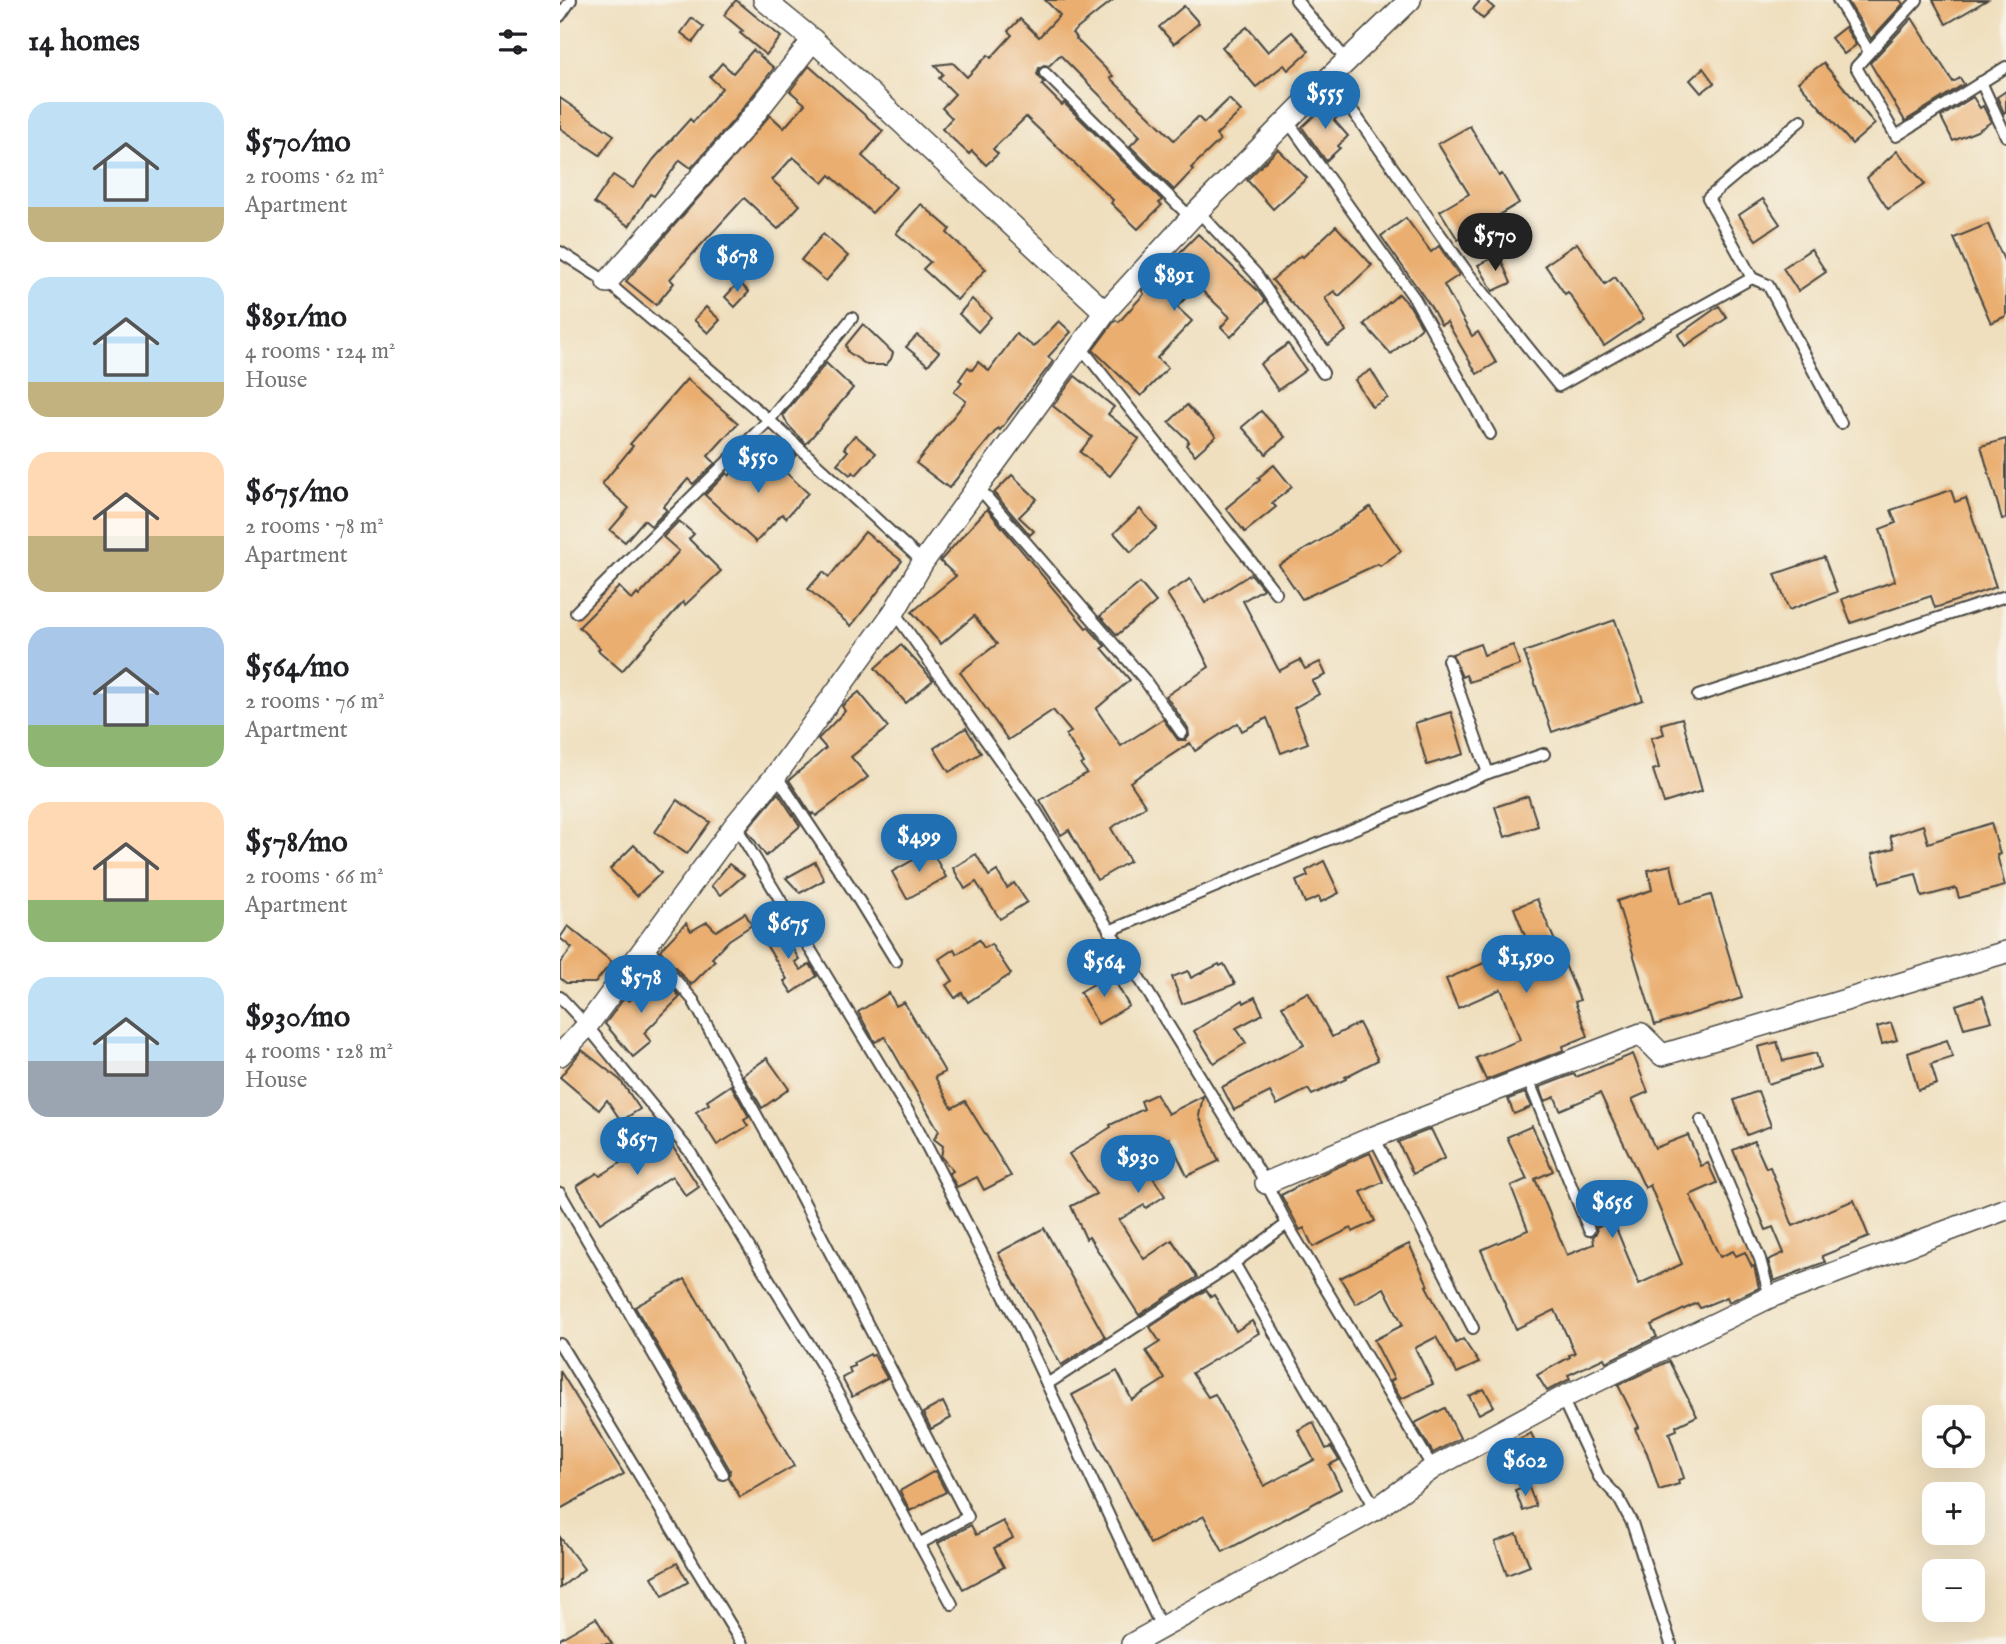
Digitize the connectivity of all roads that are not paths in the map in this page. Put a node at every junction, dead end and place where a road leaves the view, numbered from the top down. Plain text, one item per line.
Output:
1 (570, 0) edge
2 (764, 0) edge
3 (1296, 0) edge
4 (1410, 0) edge
5 (1838, 0) edge
6 (1917, 0) edge
7 (560, 16) edge
8 (813, 40) junction
9 (1870, 52) junction
10 (1348, 62) junction
11 (2006, 67) edge
12 (1045, 73) dead end
13 (1329, 78) junction
14 (1981, 82) junction
15 (1287, 120) junction
16 (1801, 120) dead end
17 (2006, 136) edge
18 (1194, 215) junction
19 (560, 252) edge
20 (1752, 278) junction
21 (607, 282) junction
22 (1105, 312) junction
23 (852, 318) dead end
24 (1080, 346) junction
25 (1323, 373) dead end
26 (769, 421) junction
27 (1840, 423) dead end
28 (1490, 434) dead end
29 (978, 487) junction
30 (923, 562) junction
31 (1276, 593) dead end
32 (2006, 596) edge
33 (576, 612) dead end
34 (894, 612) junction
35 (1448, 660) dead end
36 (1698, 696) dead end
37 (1182, 733) dead end
38 (1544, 754) dead end
39 (1488, 773) junction
40 (776, 775) junction
41 (735, 825) junction
42 (1109, 931) junction
43 (646, 946) junction
44 (2006, 951) edge
45 (896, 961) dead end
46 (560, 997) edge
47 (587, 1026) junction
48 (560, 1055) edge
49 (1528, 1079) junction
50 (1701, 1120) dead end
51 (1374, 1137) junction
52 (1266, 1183) junction
53 (560, 1194) edge
54 (2006, 1209) edge
55 (1287, 1224) junction
56 (1589, 1230) dead end
57 (1234, 1264) junction
58 (1770, 1297) junction
59 (1473, 1328) dead end
60 (560, 1344) edge
61 (1047, 1384) junction
62 (1562, 1398) junction
63 (1433, 1468) junction
64 (723, 1474) dead end
65 (1376, 1509) junction
66 (919, 1544) junction
67 (952, 1604) dead end
68 (1162, 1629) junction
69 (742, 1644) edge
70 (1132, 1644) edge
71 (1671, 1644) edge

1 - 7 lane
2 - 8 street
3 - 10 lane
4 - 10 street
5 - 9 lane
6 - 9 lane
8 - 21 street
8 - 22 street
9 - 14 lane
10 - 13 street
11 - 14 lane
12 - 18 lane
13 - 15 street
13 - 20 lane
14 - 17 lane
15 - 18 street
15 - 28 lane
16 - 20 lane
18 - 22 street
18 - 25 lane
19 - 21 lane
20 - 27 lane
21 - 26 lane
22 - 24 street
23 - 26 lane
24 - 29 street
24 - 31 lane
26 - 30 lane
26 - 33 lane
29 - 30 street
29 - 37 lane
30 - 34 street
32 - 36 lane
34 - 40 street
34 - 42 lane
35 - 39 lane
38 - 39 lane
39 - 42 lane
40 - 41 street
40 - 45 lane
41 - 43 street
41 - 61 lane
42 - 52 lane
43 - 47 street
43 - 66 lane
44 - 49 street
46 - 47 lane
47 - 48 street
47 - 66 lane
49 - 51 street
49 - 56 lane
50 - 58 lane
51 - 52 street
51 - 59 lane
52 - 55 lane
53 - 64 lane
54 - 58 street
55 - 57 lane
55 - 63 lane
57 - 61 lane
57 - 65 lane
58 - 62 street
60 - 69 lane
61 - 68 lane
62 - 63 street
62 - 71 lane
63 - 65 street
65 - 68 street
66 - 67 lane
68 - 70 street

